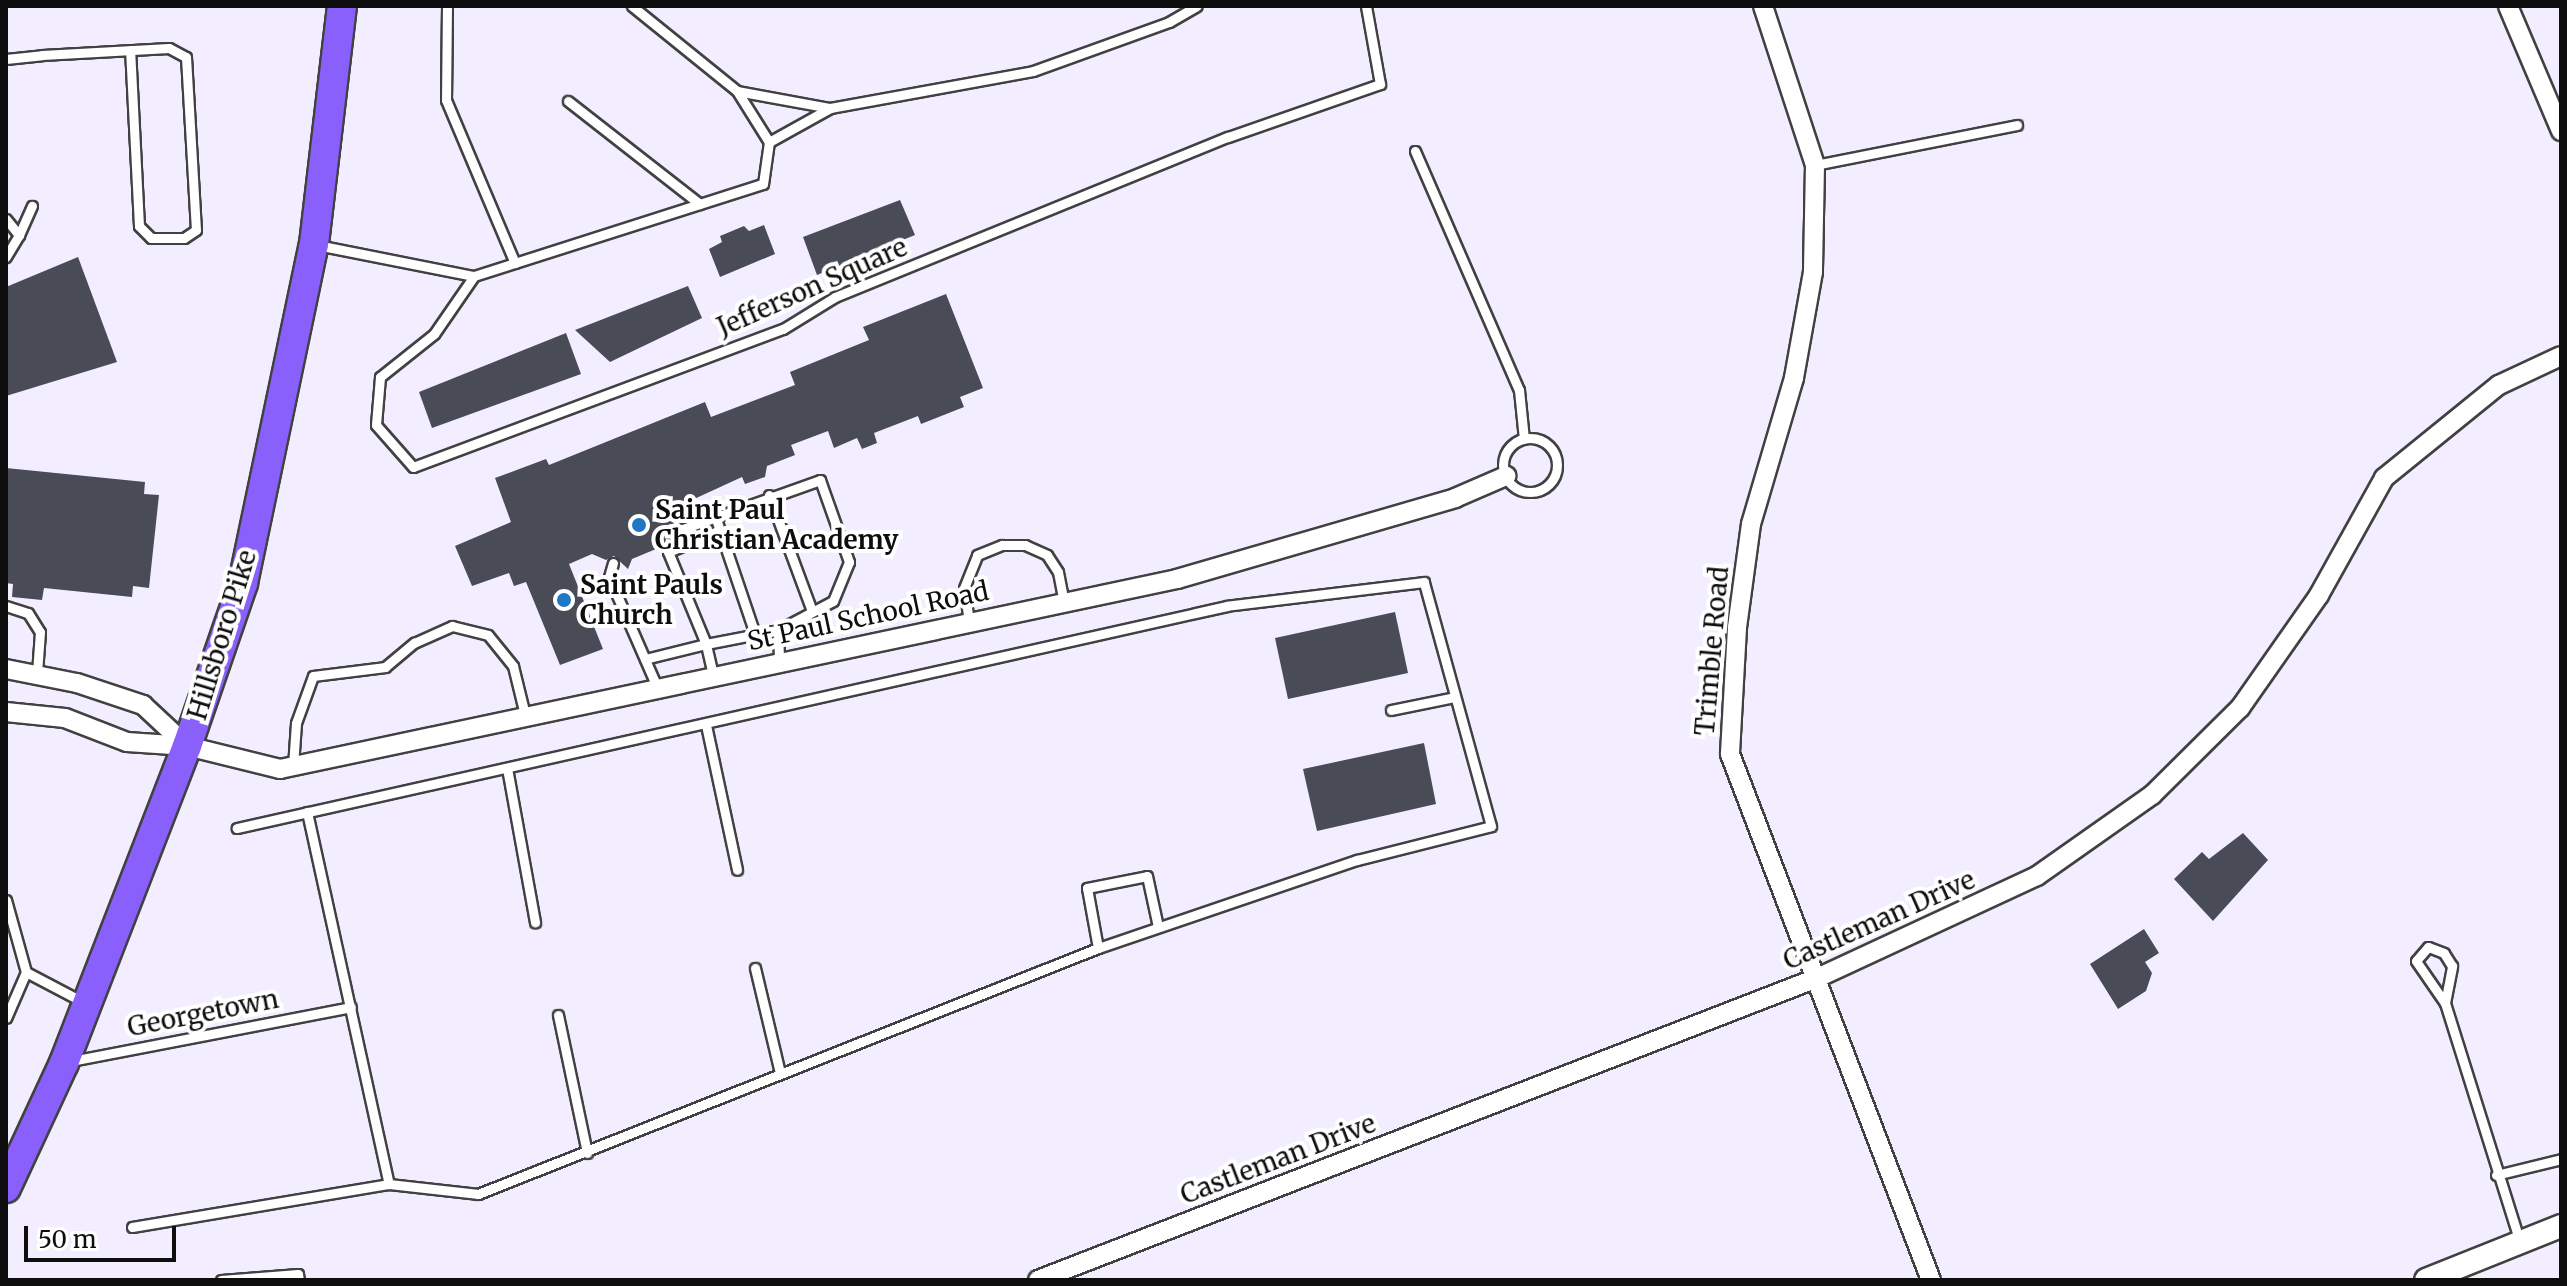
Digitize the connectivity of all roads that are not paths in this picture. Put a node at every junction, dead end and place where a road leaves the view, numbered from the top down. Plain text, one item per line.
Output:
1 (342, 6) edge
2 (447, 6) edge
3 (632, 6) edge
4 (1197, 6) edge
5 (1366, 6) edge
6 (1763, 6) edge
7 (2508, 6) edge
8 (130, 50) junction
9 (6, 59) edge
10 (737, 91) junction
11 (568, 101) dead end
12 (830, 108) junction
13 (2017, 125) dead end
14 (2561, 131) edge
15 (769, 142) junction
16 (1415, 151) dead end
17 (1815, 165) junction
18 (700, 204) junction
19 (32, 206) dead end
20 (6, 219) edge
21 (19, 235) junction
22 (314, 244) junction
23 (6, 257) edge
24 (515, 263) junction
25 (474, 276) junction
26 (2561, 356) edge
27 (1524, 439) junction
28 (1506, 476) junction
29 (769, 495) junction
30 (715, 516) junction
31 (720, 530) junction
32 (677, 531) dead end
33 (613, 563) dead end
34 (1064, 603) junction
35 (6, 606) edge
36 (812, 611) junction
37 (969, 622) junction
38 (778, 630) junction
39 (755, 634) junction
40 (706, 644) junction
41 (645, 659) junction
42 (779, 661) junction
43 (6, 669) edge
44 (37, 673) junction
45 (713, 675) junction
46 (657, 687) junction
47 (1455, 697) junction
48 (1391, 710) dead end
49 (6, 712) edge
50 (525, 715) junction
51 (706, 725) junction
52 (187, 746) junction
53 (293, 766) junction
54 (507, 768) junction
55 (307, 812) junction
56 (237, 828) dead end
57 (737, 870) dead end
58 (6, 900) edge
59 (535, 922) dead end
60 (1158, 927) junction
61 (1098, 948) junction
62 (755, 968) dead end
63 (26, 972) junction
64 (1817, 978) junction
65 (86, 1003) junction
66 (2445, 1003) junction
67 (351, 1007) junction
68 (558, 1015) dead end
69 (6, 1018) edge
70 (64, 1063) junction
71 (780, 1073) junction
72 (587, 1153) junction
73 (2561, 1159) edge
74 (9, 1173) edge
75 (2496, 1175) junction
76 (389, 1184) junction
77 (2561, 1226) edge
78 (132, 1227) dead end
79 (2520, 1243) junction
80 (2470, 1271) edge
81 (221, 1280) edge
82 (299, 1280) edge
83 (1038, 1280) edge
84 (1931, 1280) edge
85 (2426, 1280) edge

1 - 22 main road, Hillsboro Pike
2 - 24 lane
3 - 10 lane
4 - 12 lane
5 - 25 lane, Jefferson Square
6 - 17 street, Trimble Road
7 - 14 street
8 - 8 lane
8 - 9 lane
10 - 12 lane
10 - 15 lane
11 - 18 lane
12 - 15 lane
13 - 17 lane
15 - 18 lane
16 - 27 lane
17 - 64 street, Trimble Road
18 - 24 lane
19 - 21 lane
20 - 21 lane
21 - 23 lane
22 - 25 lane
22 - 52 main road, Hillsboro Pike
24 - 25 lane
26 - 64 street, Castleman Drive
27 - 28 lane
27 - 28 lane
28 - 34 street, St Paul School Road
29 - 30 lane
29 - 36 lane
29 - 36 lane
30 - 31 lane
30 - 32 lane
31 - 39 lane
31 - 40 lane
33 - 41 lane
34 - 37 street, St Paul School Road
34 - 37 lane
35 - 44 lane
36 - 38 lane
37 - 42 street, St Paul School Road
38 - 39 lane
38 - 42 lane
39 - 40 lane
40 - 41 lane
40 - 45 lane
41 - 46 lane
42 - 45 street, St Paul School Road
43 - 44 street
44 - 52 street
45 - 46 street, St Paul School Road
46 - 50 street, St Paul School Road
47 - 48 lane
47 - 51 lane
47 - 60 lane
49 - 52 street, St Paul School Road
50 - 53 street, St Paul School Road
50 - 53 lane
51 - 54 lane
51 - 57 lane
52 - 53 street, St Paul School Road
52 - 65 main road, Hillsboro Pike
54 - 55 lane
54 - 59 lane
55 - 56 lane
55 - 67 lane
58 - 63 lane
60 - 61 lane
60 - 61 lane
61 - 71 lane
62 - 71 lane
63 - 65 lane
63 - 69 lane
64 - 83 street, Castleman Drive
64 - 84 street, Trimble Road
65 - 70 main road, Hillsboro Pike
66 - 66 lane
66 - 75 lane
67 - 70 lane, Georgetown
67 - 76 lane
68 - 72 lane
70 - 74 main road, Hillsboro Pike
71 - 72 lane
72 - 76 lane
73 - 75 lane
75 - 79 lane
76 - 78 lane
77 - 79 street
79 - 80 street
80 - 85 street
81 - 82 lane

